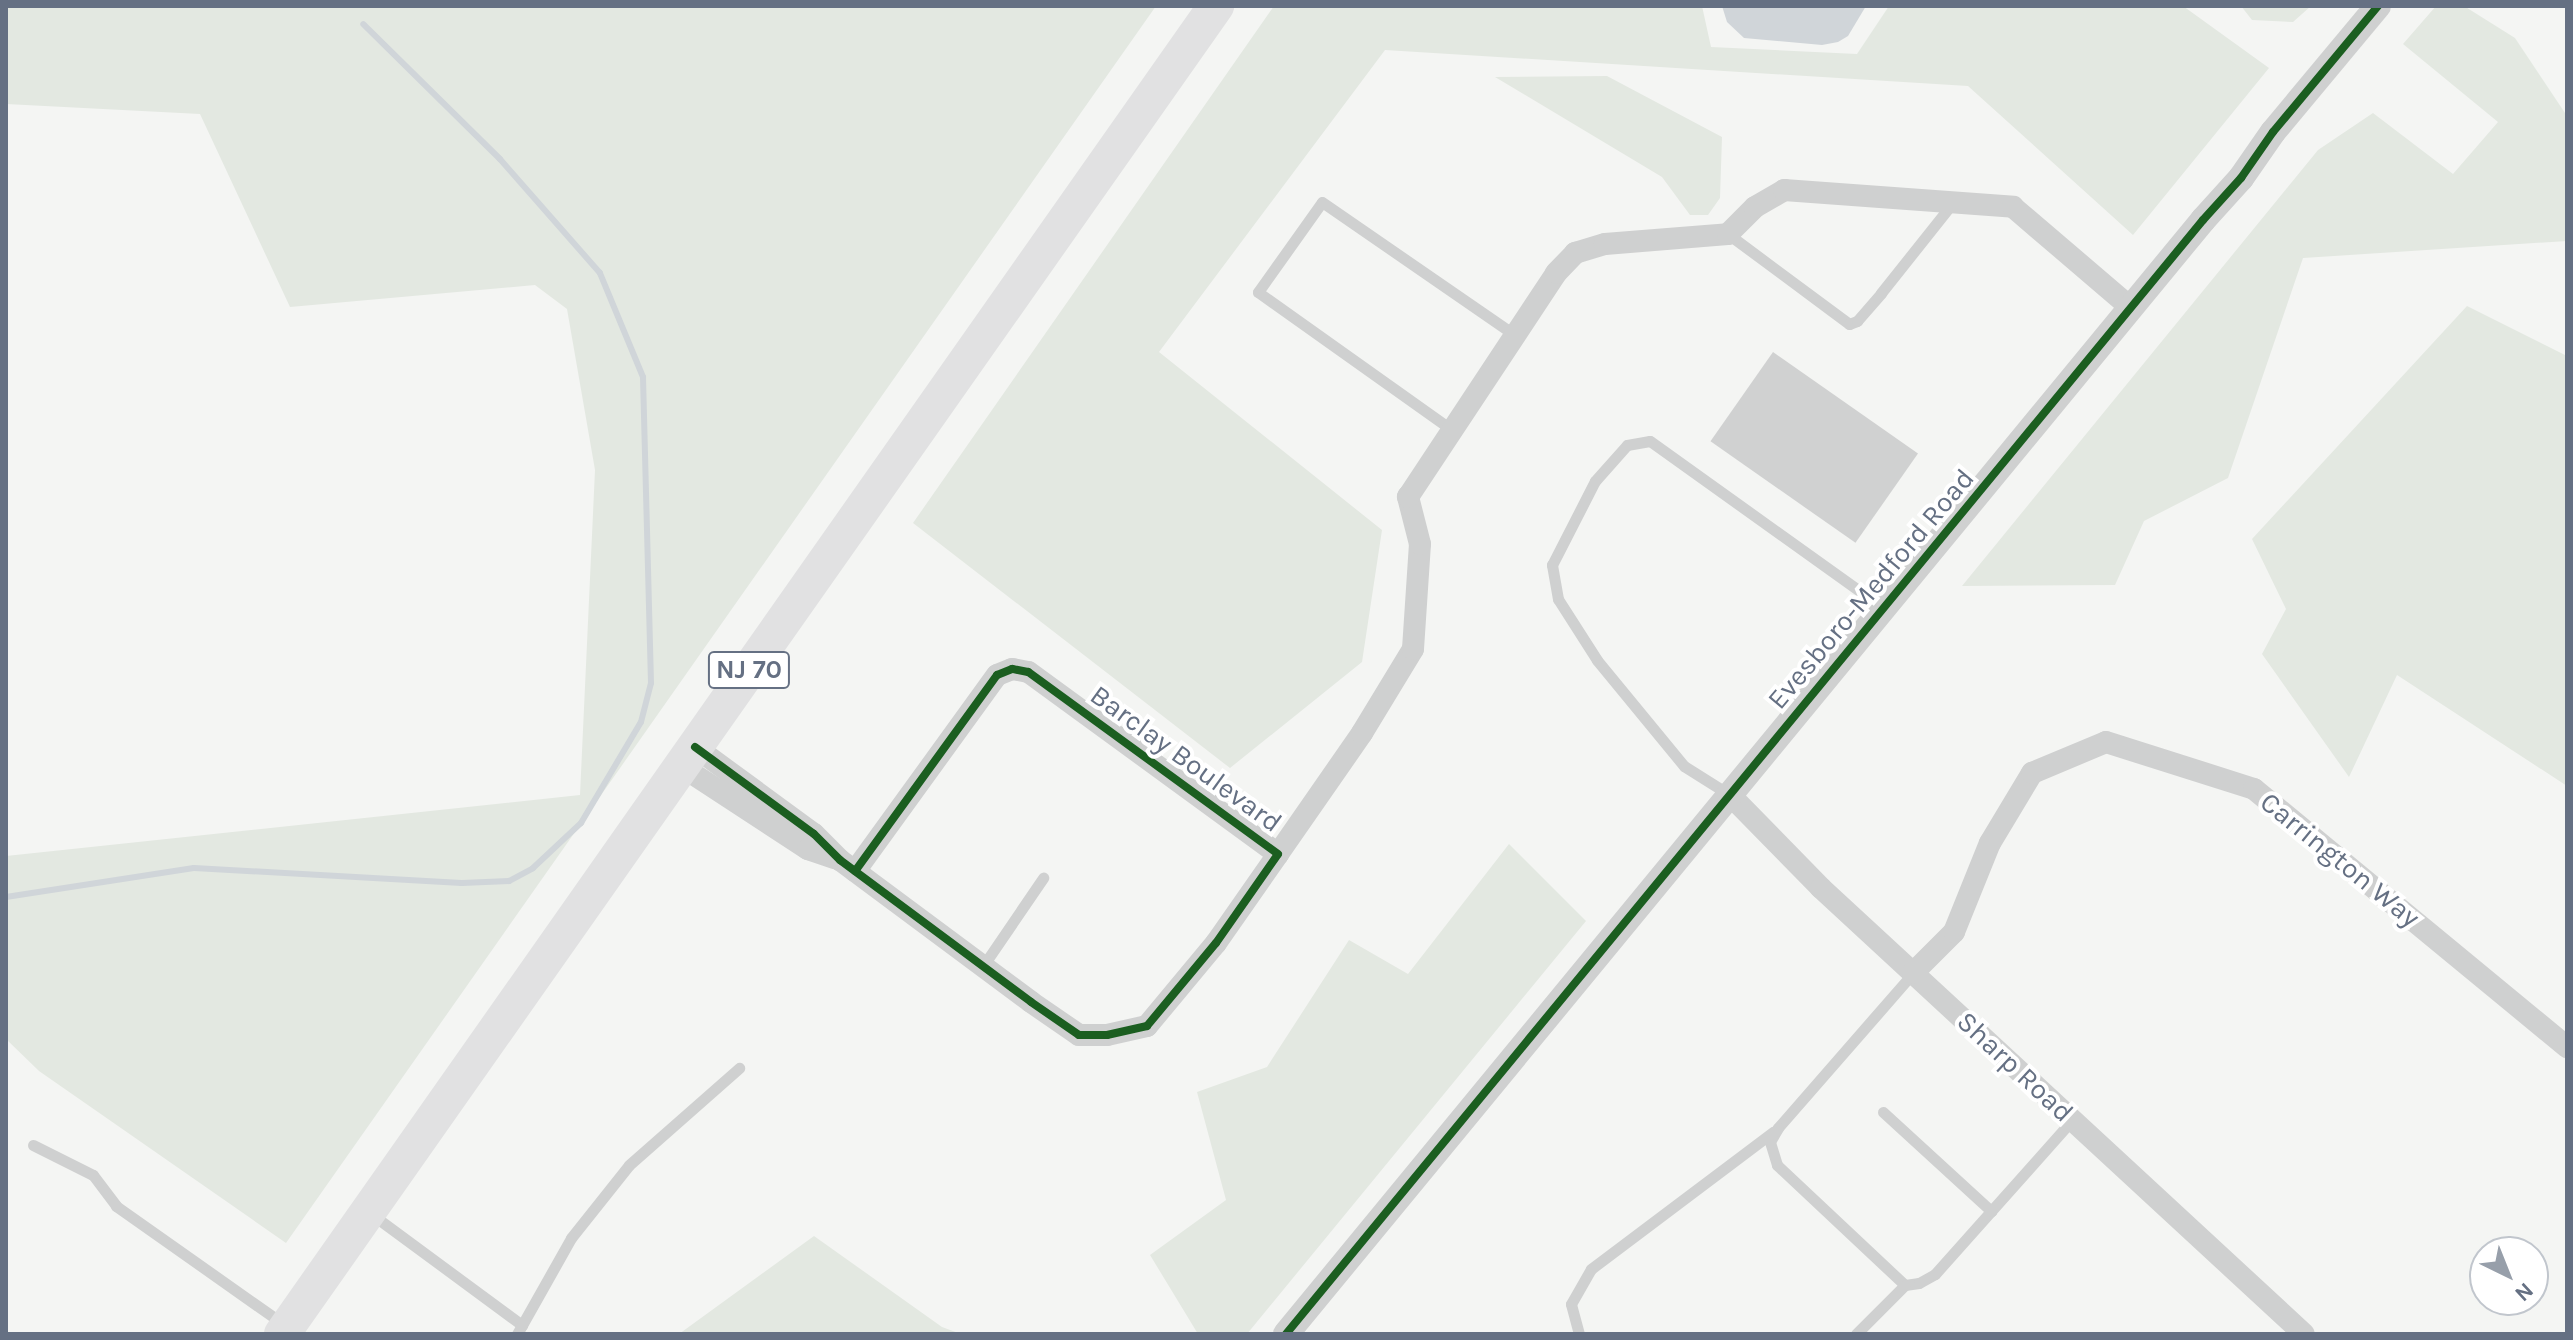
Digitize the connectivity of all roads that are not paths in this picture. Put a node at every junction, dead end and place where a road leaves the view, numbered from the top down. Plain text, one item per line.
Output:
1 (1216, 6) edge
2 (2378, 6) edge
3 (1951, 205) junction
4 (1728, 234) junction
5 (2130, 307) junction
6 (1515, 335) junction
7 (1452, 430) junction
8 (1884, 608) junction
9 (688, 757) junction
10 (1730, 795) junction
11 (1278, 854) junction
12 (848, 866) junction
13 (1043, 878) dead end
14 (983, 966) junction
15 (1913, 973) junction
16 (2567, 1047) edge
17 (739, 1068) dead end
18 (1883, 1112) dead end
19 (2072, 1120) junction
20 (1778, 1128) junction
21 (33, 1145) dead end
22 (1991, 1211) junction
23 (370, 1213) junction
24 (1905, 1285) junction
25 (285, 1330) edge
26 (519, 1330) edge
27 (1286, 1334) edge
28 (1579, 1334) edge
29 (1856, 1334) edge
30 (2304, 1334) edge

1 - 9 highway, NJ 70
2 - 5 street, Evesboro-Medford Road
3 - 4 street
3 - 4 lane
3 - 5 street
4 - 6 street, Barclay Boulevard
5 - 8 street, Evesboro-Medford Road
6 - 7 street, Barclay Boulevard
6 - 7 lane
7 - 11 street, Barclay Boulevard
8 - 10 street, Evesboro-Medford Road
8 - 10 lane
9 - 12 street, Barclay Boulevard
9 - 23 highway, NJ 70
10 - 15 street, Sharp Road
10 - 27 street, Evesboro-Medford Road
11 - 12 street, Barclay Boulevard
11 - 14 street, Barclay Boulevard
12 - 14 street, Barclay Boulevard
13 - 14 lane
15 - 16 street, Carrington Way
15 - 19 street, Sharp Road
15 - 20 lane
17 - 26 lane
18 - 22 lane
19 - 22 lane
19 - 30 street, Sharp Road
20 - 24 lane
20 - 28 lane
21 - 25 lane
22 - 24 lane
23 - 25 highway, NJ 70
23 - 26 lane
24 - 29 lane

